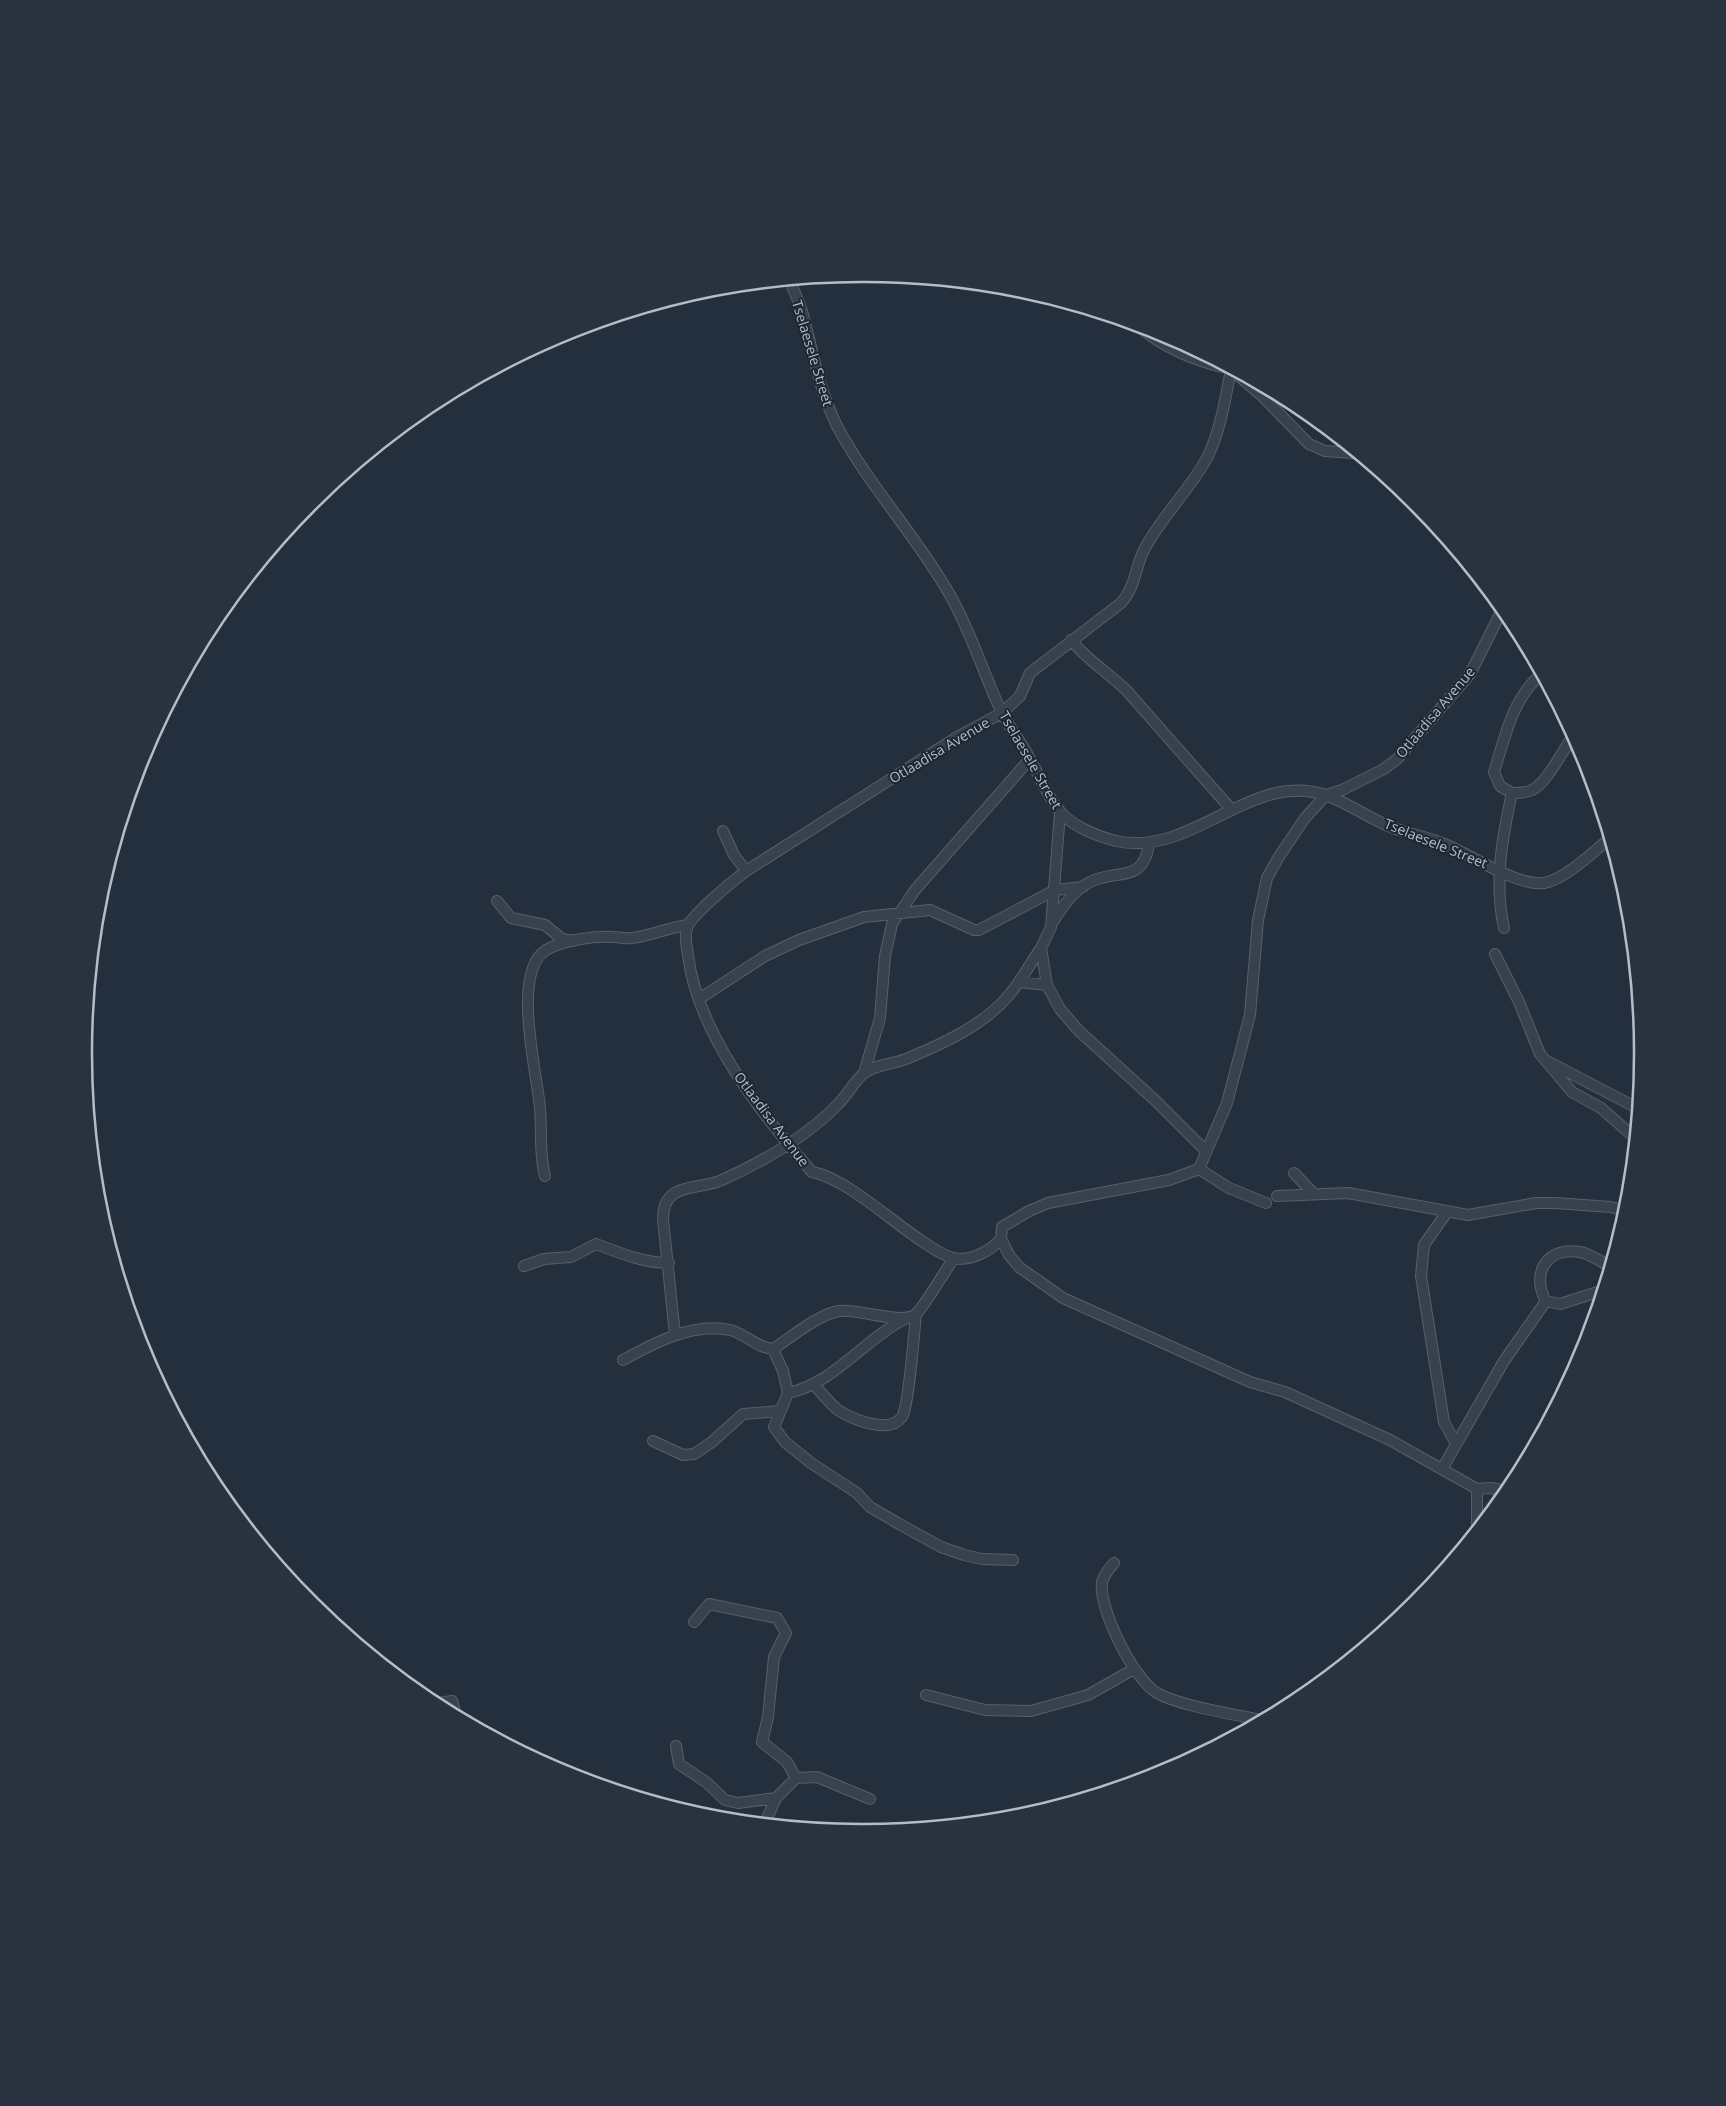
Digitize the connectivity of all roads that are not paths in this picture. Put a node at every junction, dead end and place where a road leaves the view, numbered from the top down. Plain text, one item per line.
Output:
1 (792, 286) edge
2 (1157, 341) edge
3 (1204, 362) edge
4 (1228, 375) edge
5 (1256, 391) edge
6 (1345, 452) edge
7 (1498, 617) edge
8 (1071, 640) junction
9 (1536, 679) edge
10 (1002, 713) junction
11 (1568, 743) edge
12 (1030, 759) junction
13 (1512, 793) junction
14 (1326, 795) junction
15 (1231, 809) junction
16 (1060, 813) junction
17 (723, 831) dead end
18 (1604, 843) edge
19 (1149, 844) junction
20 (1500, 870) junction
21 (746, 871) junction
22 (1083, 887) junction
23 (1054, 890) junction
24 (497, 901) dead end
25 (898, 914) junction
26 (688, 925) junction
27 (1051, 926) junction
28 (1504, 928) dead end
29 (574, 942) junction
30 (1040, 948) junction
31 (1495, 954) dead end
32 (1019, 982) junction
33 (1047, 985) junction
34 (699, 999) junction
35 (1544, 1060) junction
36 (864, 1073) junction
37 (1609, 1093) junction
38 (1632, 1105) edge
39 (1601, 1108) junction
40 (1629, 1132) edge
41 (789, 1144) junction
42 (1206, 1151) junction
43 (1200, 1169) junction
44 (1294, 1173) dead end
45 (545, 1176) dead end
46 (1312, 1193) junction
47 (1277, 1196) dead end
48 (1266, 1203) dead end
49 (1617, 1209) edge
50 (1447, 1212) junction
51 (1001, 1240) junction
52 (954, 1258) junction
53 (669, 1263) junction
54 (1604, 1263) edge
55 (524, 1266) dead end
56 (1595, 1293) edge
57 (1546, 1301) junction
58 (916, 1314) junction
59 (905, 1318) junction
60 (675, 1335) junction
61 (773, 1349) junction
62 (623, 1360) dead end
63 (814, 1385) junction
64 (788, 1393) junction
65 (780, 1411) junction
66 (653, 1441) dead end
67 (1456, 1444) junction
68 (1442, 1469) junction
69 (1477, 1489) junction
70 (1498, 1490) edge
71 (1477, 1518) edge
72 (1013, 1560) dead end
73 (1114, 1563) dead end
74 (694, 1622) dead end
75 (1134, 1668) junction
76 (926, 1695) dead end
77 (1252, 1718) edge
78 (676, 1746) dead end
79 (796, 1778) junction
80 (776, 1798) junction
81 (870, 1799) dead end
82 (767, 1818) edge

1 - 10 street, Tselaesele Street
2 - 3 street
4 - 8 street, Otlaadisa Avenue
5 - 6 street
7 - 14 street, Otlaadisa Avenue
8 - 10 street, Otlaadisa Avenue
8 - 15 street
9 - 13 street
10 - 12 street, Tselaesele Street
10 - 21 street, Otlaadisa Avenue
11 - 13 street
12 - 16 street, Tselaesele Street
12 - 25 street
13 - 20 street
14 - 15 street, Tselaesele Street
14 - 20 street, Tselaesele Street
14 - 42 street, Otlaadisa Avenue
15 - 19 street, Tselaesele Street
16 - 19 street, Tselaesele Street
16 - 23 street
17 - 21 street
18 - 20 street, Tselaesele Street
19 - 22 street
20 - 28 street
21 - 26 street, Otlaadisa Avenue
22 - 23 street
22 - 27 street
23 - 25 street
23 - 27 street
24 - 29 street
25 - 34 street
25 - 36 street
26 - 29 street
26 - 34 street, Otlaadisa Avenue
27 - 30 street
29 - 45 street
30 - 32 street
30 - 33 street
31 - 35 street
32 - 33 street
32 - 36 street
33 - 42 street
34 - 41 street, Otlaadisa Avenue
35 - 37 street
35 - 39 street
36 - 41 street
37 - 38 street
37 - 39 street
39 - 40 street
41 - 52 street, Otlaadisa Avenue
41 - 53 street
42 - 43 street, Otlaadisa Avenue
43 - 48 street
43 - 51 street
44 - 46 street
46 - 47 street
46 - 50 street
49 - 50 street
50 - 67 street
51 - 52 street
51 - 68 street
52 - 58 street
53 - 55 street
53 - 60 street
54 - 57 street
56 - 57 street
57 - 67 street
58 - 59 street
58 - 63 street
59 - 61 street
59 - 63 street
60 - 61 street
60 - 62 street
61 - 64 street
63 - 64 street
64 - 65 street
65 - 66 street
65 - 72 street
67 - 68 street
68 - 69 street
69 - 70 street
69 - 71 street
73 - 75 street
74 - 79 street
75 - 76 street
75 - 77 street
78 - 80 street
79 - 80 street
79 - 81 street
80 - 82 street

